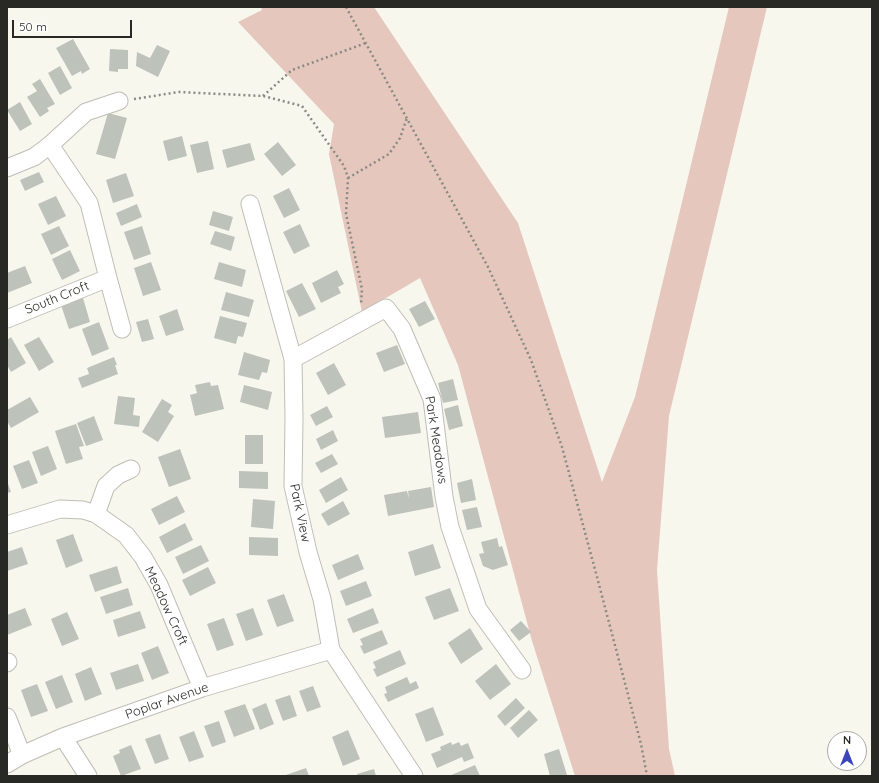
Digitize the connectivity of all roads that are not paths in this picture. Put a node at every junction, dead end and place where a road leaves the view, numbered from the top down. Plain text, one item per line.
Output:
1 (119, 101) road end
2 (50, 145) junction
3 (7, 168) edge
4 (250, 204) dead end
5 (108, 278) junction
6 (7, 318) edge
7 (122, 328) dead end
8 (293, 359) junction
9 (131, 469) dead end
10 (96, 514) junction
11 (7, 525) edge
12 (331, 650) junction
13 (522, 670) dead end
14 (202, 688) junction
15 (7, 717) edge
16 (63, 736) junction
17 (22, 755) junction
18 (7, 764) edge
19 (88, 776) edge
20 (414, 776) edge

1 - 2 street
2 - 3 street
2 - 5 street
4 - 8 street, Park View
5 - 6 street, South Croft
5 - 7 street
8 - 12 street, Park View
8 - 13 street, Park Meadows
9 - 10 street
10 - 11 street, Meadow Croft
10 - 14 street, Meadow Croft
12 - 14 street, Poplar Avenue
12 - 20 street, Park View
14 - 16 street, Poplar Avenue
15 - 17 street
16 - 17 street, Poplar Avenue
16 - 19 street
17 - 18 street, Poplar Avenue

